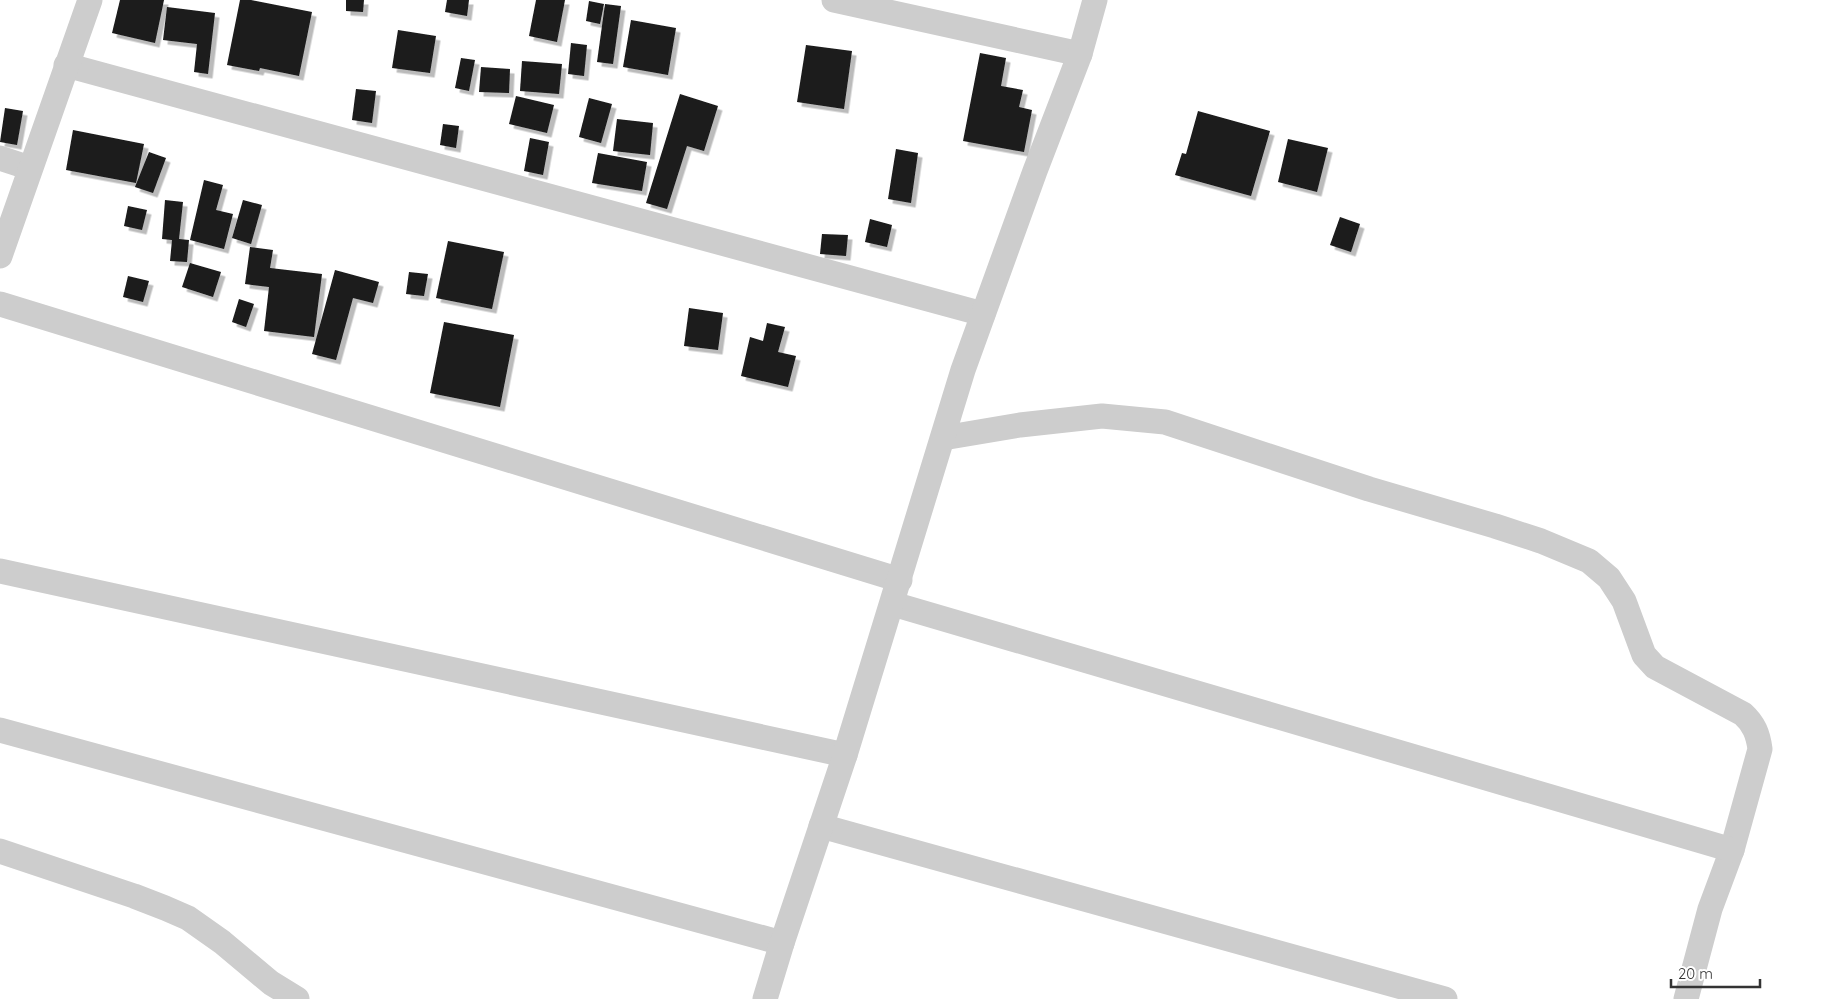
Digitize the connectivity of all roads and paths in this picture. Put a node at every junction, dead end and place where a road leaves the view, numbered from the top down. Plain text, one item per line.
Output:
1 (90, 0) edge
2 (834, 0) edge
3 (1095, 0) edge
4 (1080, 54) junction
5 (66, 65) junction
6 (0, 158) edge
7 (30, 168) junction
8 (0, 256) edge
9 (0, 304) edge
10 (983, 314) junction
11 (943, 438) junction
12 (0, 571) edge
13 (900, 580) junction
14 (893, 604) junction
15 (0, 730) edge
16 (845, 755) junction
17 (821, 826) junction
18 (1732, 850) junction
19 (0, 851) edge
20 (782, 943) junction
21 (297, 999) edge
22 (766, 999) edge
23 (1445, 999) edge
24 (1686, 999) edge

1 - 5 street
2 - 4 street
3 - 4 street
4 - 10 street
5 - 7 street
5 - 10 street
6 - 7 street
7 - 8 street
9 - 13 street
10 - 11 street
11 - 13 street
11 - 18 street
12 - 16 street
13 - 14 street
14 - 16 street
14 - 18 street
15 - 20 street
16 - 17 street
17 - 20 street
17 - 23 street
18 - 24 street
19 - 21 street
20 - 22 street

